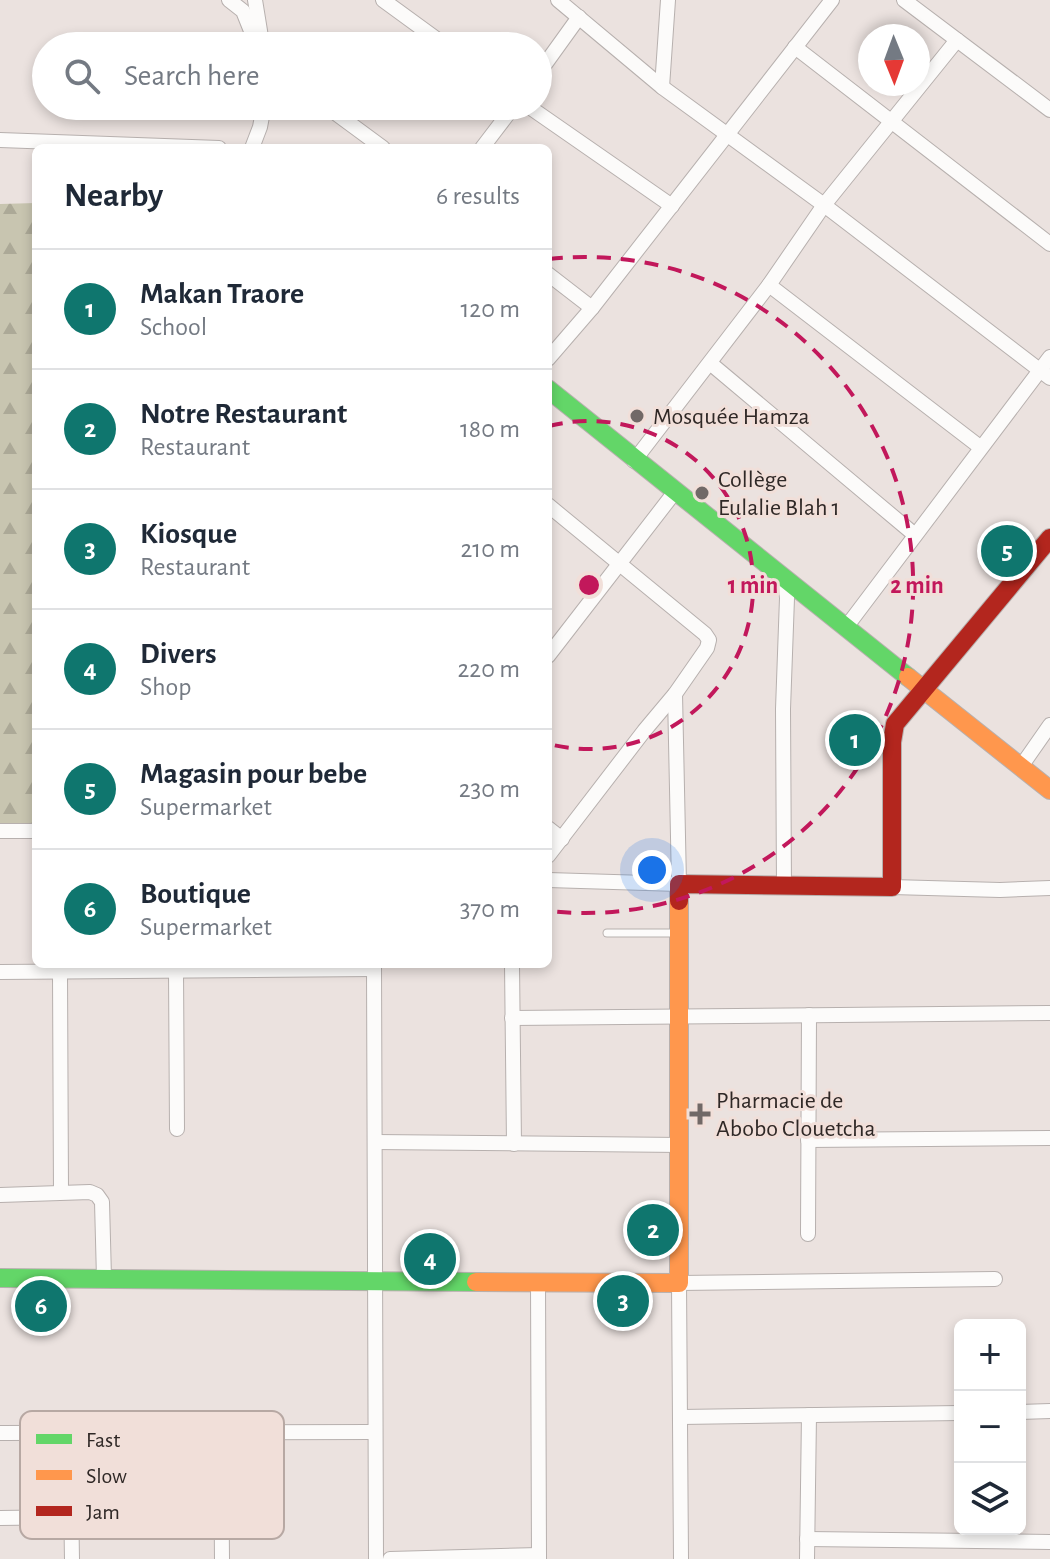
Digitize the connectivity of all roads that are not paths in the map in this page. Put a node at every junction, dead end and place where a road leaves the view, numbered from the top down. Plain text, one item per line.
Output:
1 (229, 0) edge
2 (255, 0) edge
3 (383, 0) edge
4 (558, 0) edge
5 (668, 0) edge
6 (832, 0) edge
7 (904, 0) edge
8 (579, 17) junction
9 (253, 32) edge
10 (258, 32) edge
11 (427, 32) edge
12 (957, 40) junction
13 (795, 47) junction
14 (552, 55) edge
15 (662, 87) junction
16 (1050, 110) edge
17 (261, 120) edge
18 (345, 120) edge
19 (503, 120) edge
20 (548, 120) edge
21 (890, 120) junction
22 (726, 133) junction
23 (0, 140) edge
24 (108, 144) edge
25 (254, 144) edge
26 (378, 144) edge
27 (485, 144) edge
28 (824, 205) junction
29 (672, 206) junction
30 (1050, 244) edge
31 (552, 277) edge
32 (769, 285) junction
33 (592, 308) junction
34 (552, 354) edge
35 (1050, 357) edge
36 (710, 363) junction
37 (1045, 374) edge
38 (552, 392) edge
39 (980, 447) junction
40 (634, 461) junction
41 (674, 493) junction
42 (552, 508) edge
43 (915, 535) junction
44 (1050, 538) edge
45 (618, 565) junction
46 (785, 578) junction
47 (847, 626) junction
48 (552, 651) edge
49 (925, 691) junction
50 (675, 694) junction
51 (1050, 725) edge
52 (1020, 768) junction
53 (1050, 790) edge
54 (0, 831) edge
55 (32, 831) edge
56 (552, 831) edge
57 (562, 839) junction
58 (552, 851) edge
59 (552, 880) edge
60 (679, 884) junction
61 (784, 887) junction
62 (892, 887) junction
63 (1050, 888) edge
64 (607, 933) dead end
65 (679, 933) junction
66 (295, 968) edge
67 (374, 968) edge
68 (512, 968) edge
69 (176, 971) junction
70 (0, 972) edge
71 (60, 973) junction
72 (1050, 1013) edge
73 (680, 1015) junction
74 (809, 1015) junction
75 (512, 1018) junction
76 (177, 1129) dead end
77 (1050, 1138) edge
78 (808, 1140) junction
79 (375, 1142) junction
80 (514, 1144) junction
81 (681, 1145) junction
82 (61, 1192) junction
83 (0, 1195) edge
84 (808, 1234) dead end
85 (0, 1278) edge
86 (104, 1278) junction
87 (995, 1279) dead end
88 (375, 1280) junction
89 (538, 1281) junction
90 (679, 1283) junction
91 (1050, 1411) edge
92 (1026, 1412) edge
93 (954, 1413) edge
94 (809, 1415) junction
95 (681, 1417) junction
96 (375, 1432) junction
97 (0, 1433) edge
98 (20, 1433) edge
99 (284, 1433) edge
100 (0, 1518) edge
101 (20, 1518) edge
102 (222, 1539) edge
103 (807, 1539) junction
104 (1050, 1542) edge
105 (539, 1557) edge
106 (222, 1559) edge
107 (376, 1559) edge
108 (390, 1559) edge
109 (681, 1559) edge
110 (807, 1559) edge

1 - 9 street
2 - 10 street
3 - 11 street
4 - 8 street
5 - 15 street
6 - 13 street
7 - 12 street
8 - 14 street
8 - 15 street
12 - 16 street
12 - 21 street
13 - 21 street
13 - 22 street
15 - 22 street
17 - 25 street
18 - 26 street
19 - 27 street
20 - 29 street
21 - 28 street
21 - 30 street
22 - 28 street
22 - 29 street
23 - 24 street
28 - 32 street
28 - 37 street
29 - 33 street
31 - 33 street
32 - 36 street
32 - 39 street
33 - 34 street
35 - 37 street
36 - 40 street
36 - 43 street
37 - 39 street
38 - 40 street
39 - 43 street
40 - 41 street
41 - 45 street
41 - 46 street
42 - 45 street
43 - 47 street
44 - 49 street
45 - 48 street
45 - 50 street
46 - 47 street
46 - 61 street
47 - 49 street
49 - 52 street
49 - 62 street
50 - 57 street
50 - 60 street
51 - 52 street
52 - 53 street
54 - 55 street
56 - 57 street
57 - 58 street
59 - 60 street
60 - 61 street
60 - 65 street
61 - 62 street
62 - 63 street
64 - 65 lane
65 - 73 street
66 - 69 street
67 - 79 street
68 - 75 street
69 - 71 street
69 - 76 street
70 - 71 street
71 - 82 street
72 - 74 street
73 - 74 street
73 - 75 street
73 - 81 street
74 - 78 street
75 - 80 street
77 - 78 street
78 - 84 street
79 - 80 street
79 - 88 street
80 - 81 street
81 - 90 street
82 - 83 street
82 - 86 street
85 - 86 street
86 - 88 street
87 - 90 street
88 - 89 street
88 - 96 street
89 - 90 street
89 - 105 street
90 - 95 street
91 - 92 street
93 - 94 street
94 - 95 street
94 - 103 street
95 - 109 street
96 - 99 street
96 - 107 street
97 - 98 street
100 - 101 street
102 - 106 street
103 - 104 street
103 - 110 street
105 - 108 street

